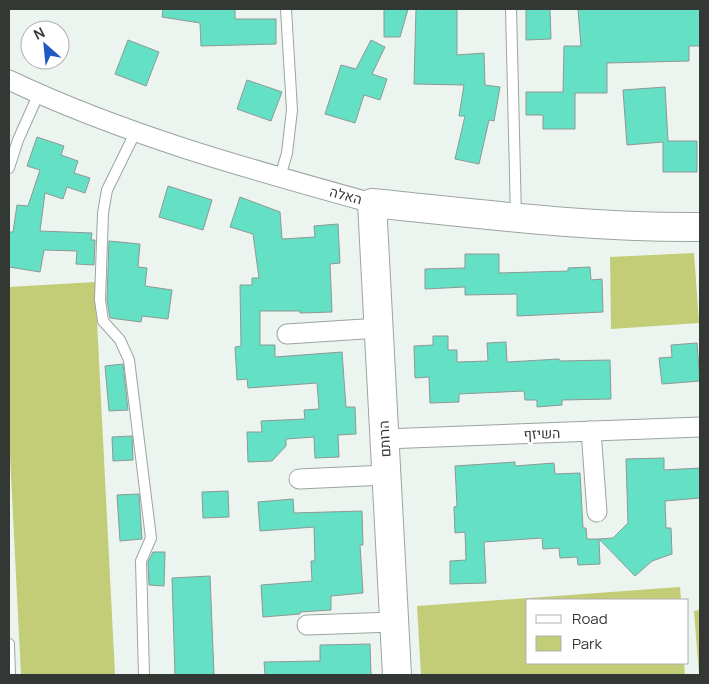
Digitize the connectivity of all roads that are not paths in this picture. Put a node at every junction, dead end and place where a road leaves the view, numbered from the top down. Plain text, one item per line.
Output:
1 (286, 9) edge
2 (511, 9) edge
3 (9, 80) edge
4 (39, 93) junction
5 (136, 131) junction
6 (9, 168) edge
7 (280, 177) junction
8 (372, 202) junction
9 (516, 217) junction
10 (700, 227) edge
11 (378, 328) junction
12 (287, 334) dead end
13 (700, 427) edge
14 (591, 431) junction
15 (384, 439) junction
16 (386, 475) junction
17 (299, 479) dead end
18 (598, 512) dead end
19 (394, 622) junction
20 (307, 625) dead end
21 (9, 644) edge
22 (10, 675) edge
23 (144, 675) edge
24 (396, 675) edge

1 - 7 lane
2 - 9 lane
3 - 4 street, האלה
4 - 5 street, האלה
4 - 6 lane
5 - 7 street, האלה
5 - 23 lane
7 - 8 street, האלה
8 - 9 street, האלה
8 - 11 street, הרותם
9 - 10 street, האלה
11 - 12 street
11 - 15 street, הרותם
13 - 14 street, השיזף
14 - 15 street, השיזף
14 - 18 street
15 - 16 street, הרותם
16 - 17 street
16 - 19 street, הרותם
19 - 20 street
19 - 24 street, הרותם
21 - 22 lane

